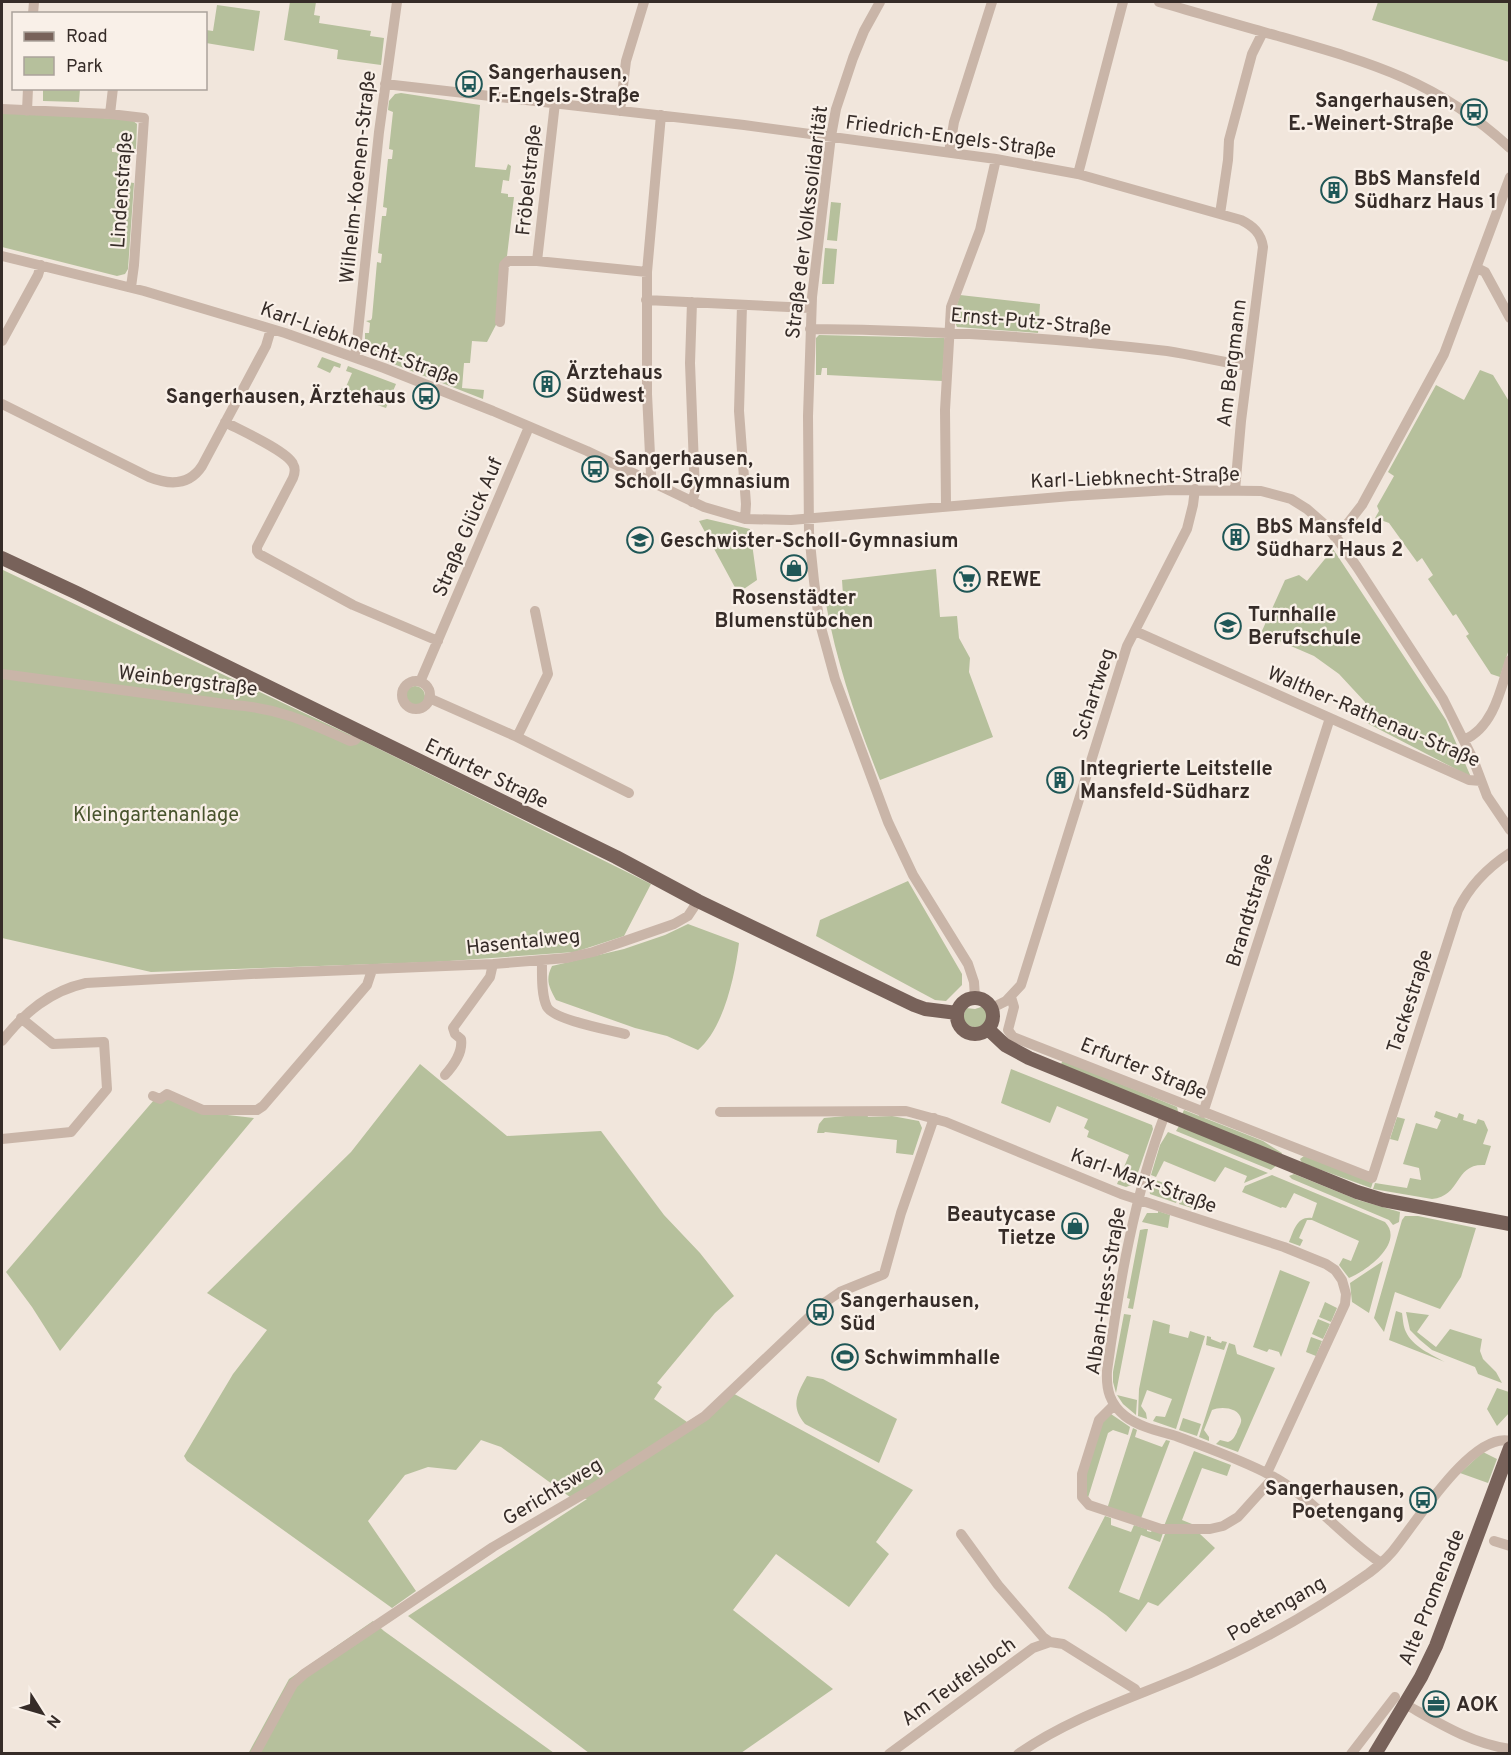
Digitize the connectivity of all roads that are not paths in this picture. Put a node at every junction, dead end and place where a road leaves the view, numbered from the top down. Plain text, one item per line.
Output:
1 (397, 2) edge
2 (644, 2) edge
3 (880, 2) edge
4 (992, 2) edge
5 (1123, 2) edge
6 (1159, 2) edge
7 (1263, 32) junction
8 (385, 84) junction
9 (28, 90) edge
10 (113, 90) edge
11 (555, 103) junction
12 (2, 109) edge
13 (27, 111) junction
14 (620, 111) junction
15 (110, 114) junction
16 (661, 115) junction
17 (831, 136) junction
18 (1509, 148) edge
19 (949, 152) junction
20 (996, 159) junction
21 (1078, 174) junction
22 (1509, 177) edge
23 (1220, 214) junction
24 (1262, 240) joint
25 (2, 256) edge
26 (537, 261) junction
27 (41, 265) junction
28 (1477, 268) junction
29 (647, 272) junction
30 (131, 287) junction
31 (646, 300) junction
32 (692, 302) junction
33 (742, 305) junction
34 (810, 308) junction
35 (1509, 318) edge
36 (500, 322) dead end
37 (272, 329) junction
38 (810, 329) junction
39 (950, 332) junction
40 (2, 341) edge
41 (354, 357) junction
42 (1248, 366) junction
43 (2, 404) edge
44 (225, 422) junction
45 (529, 427) junction
46 (649, 481) junction
47 (1195, 489) junction
48 (1235, 490) junction
49 (692, 502) junction
50 (946, 506) junction
51 (809, 518) junction
52 (745, 519) junction
53 (1335, 536) junction
54 (2, 558) edge
55 (535, 611) dead end
56 (1136, 631) junction
57 (438, 641) junction
58 (1509, 660) edge
59 (2, 674) edge
60 (420, 682) junction
61 (1504, 696) edge
62 (429, 698) junction
63 (1330, 718) junction
64 (361, 733) junction
65 (517, 737) junction
66 (1464, 740) junction
67 (1481, 781) junction
68 (628, 793) dead end
69 (1509, 830) edge
70 (1509, 853) edge
71 (698, 901) junction
72 (542, 961) junction
73 (493, 964) junction
74 (372, 970) junction
75 (975, 997) junction
76 (1011, 997) junction
77 (992, 1008) junction
78 (957, 1013) junction
79 (21, 1018) junction
80 (988, 1029) junction
81 (625, 1034) dead end
82 (2, 1041) edge
83 (445, 1075) dead end
84 (153, 1096) dead end
85 (720, 1112) dead end
86 (1203, 1113) junction
87 (1165, 1114) junction
88 (934, 1118) junction
89 (2, 1139) edge
90 (1300, 1150) junction
91 (1294, 1166) junction
92 (1372, 1178) joint
93 (1138, 1200) junction
94 (1509, 1224) edge
95 (1114, 1405) junction
96 (1509, 1441) edge
97 (1509, 1448) edge
98 (1271, 1475) junction
99 (961, 1534) dead end
100 (1494, 1541) dead end
101 (1509, 1546) edge
102 (1381, 1563) junction
103 (1050, 1642) junction
104 (1138, 1695) junction
105 (1400, 1700) junction
106 (1509, 1749) edge
107 (1491, 1750) edge
108 (255, 1754) edge
109 (890, 1754) edge
110 (1018, 1754) edge
111 (1351, 1754) edge
112 (1375, 1754) edge

1 - 8 street, Wilhelm-Koenen-Straße
2 - 14 street
3 - 17 street, Straße der Volkssolidarität
4 - 19 street
5 - 21 street
6 - 7 street
7 - 18 street
7 - 23 street
8 - 11 street, Friedrich-Engels-Straße
8 - 41 street, Wilhelm-Koenen-Straße
9 - 13 street
10 - 15 street, Lindenstraße
11 - 14 street, Friedrich-Engels-Straße
11 - 26 street, Fröbelstraße
12 - 13 street
13 - 15 street
14 - 16 street, Friedrich-Engels-Straße
15 - 30 street, Lindenstraße
16 - 17 street, Friedrich-Engels-Straße
16 - 29 street
17 - 19 street, Friedrich-Engels-Straße
17 - 34 street, Straße der Volkssolidarität
19 - 20 street, Friedrich-Engels-Straße
20 - 21 street, Friedrich-Engels-Straße
20 - 39 street
21 - 23 street, Friedrich-Engels-Straße
22 - 28 street
23 - 24 street, Friedrich-Engels-Straße
24 - 42 street, Am Bergmann
25 - 27 street, Karl-Liebknecht-Straße
26 - 29 street, Fröbelstraße
26 - 36 street, Fröbelstraße
27 - 30 street, Karl-Liebknecht-Straße
27 - 40 street
28 - 35 street
28 - 53 street
29 - 31 street
30 - 37 street, Karl-Liebknecht-Straße
31 - 32 street
31 - 46 street
32 - 33 street
32 - 49 street
33 - 34 street
33 - 52 street
34 - 38 street, Straße der Volkssolidarität
37 - 41 street, Karl-Liebknecht-Straße
37 - 44 street
38 - 39 street, Ernst-Putz-Straße
38 - 51 street, Straße der Volkssolidarität
39 - 42 street, Ernst-Putz-Straße
39 - 50 street
41 - 45 street, Karl-Liebknecht-Straße
42 - 48 street, Am Bergmann
43 - 44 street
44 - 57 street
45 - 46 street, Karl-Liebknecht-Straße
45 - 57 street, Straße Glück Auf
46 - 49 street, Karl-Liebknecht-Straße
47 - 48 street, Karl-Liebknecht-Straße
47 - 50 street, Karl-Liebknecht-Straße
47 - 56 street, Schartweg
48 - 53 street, Karl-Liebknecht-Straße
49 - 52 street, Karl-Liebknecht-Straße
50 - 51 street, Karl-Liebknecht-Straße
51 - 52 street, Karl-Liebknecht-Straße
51 - 75 street, Straße der Volkssolidarität
53 - 66 street, Karl-Liebknecht-Straße
54 - 64 main road, Erfurter Straße
55 - 65 street
56 - 63 street, Walther-Rathenau-Straße
56 - 76 street, Schartweg
57 - 60 street, Straße Glück Auf
58 - 61 street
59 - 64 street, Weinbergstraße
60 - 62 street
60 - 62 street, Straße Glück Auf
61 - 66 street
62 - 65 street
63 - 67 street, Walther-Rathenau-Straße
63 - 86 street, Brandtstraße
64 - 71 main road, Erfurter Straße
65 - 68 street
66 - 67 street, Karl-Liebknecht-Straße
67 - 69 street, Walther-Rathenau-Straße
70 - 92 street, Tackestraße
71 - 72 street, Hasentalweg
71 - 78 main road, Erfurter Straße
72 - 73 street, Hasentalweg
72 - 81 street
73 - 74 street, Hasentalweg
73 - 83 street
74 - 79 street, Hasentalweg
74 - 84 street
75 - 77 main road
75 - 78 main road
76 - 77 street
76 - 86 street, Erfurter Straße
77 - 80 main road
78 - 80 main road
79 - 82 street, Hasentalweg
79 - 89 street
80 - 87 main road, Erfurter Straße
85 - 88 street, Karl-Marx-Straße
86 - 90 street, Erfurter Straße
87 - 91 main road, Erfurter Straße
87 - 93 street, Alban-Hess-Straße
88 - 93 street, Karl-Marx-Straße
88 - 108 street, Gerichtsweg
90 - 91 street
90 - 92 street, Erfurter Straße
91 - 94 main road, Erfurter Straße
93 - 95 street, Alban-Hess-Straße
93 - 98 street, Karl-Marx-Straße
95 - 98 street
95 - 98 street
96 - 102 street, Poetengang
97 - 105 main road, Alte Promenade
98 - 102 street
99 - 103 street, Am Teufelsloch
100 - 101 street
102 - 104 street, Poetengang
103 - 104 street, Am Teufelsloch
103 - 109 street, Am Teufelsloch
104 - 110 street, Poetengang
105 - 107 street
105 - 111 street, Alte Promenade
105 - 112 main road, Alte Promenade
106 - 107 street

